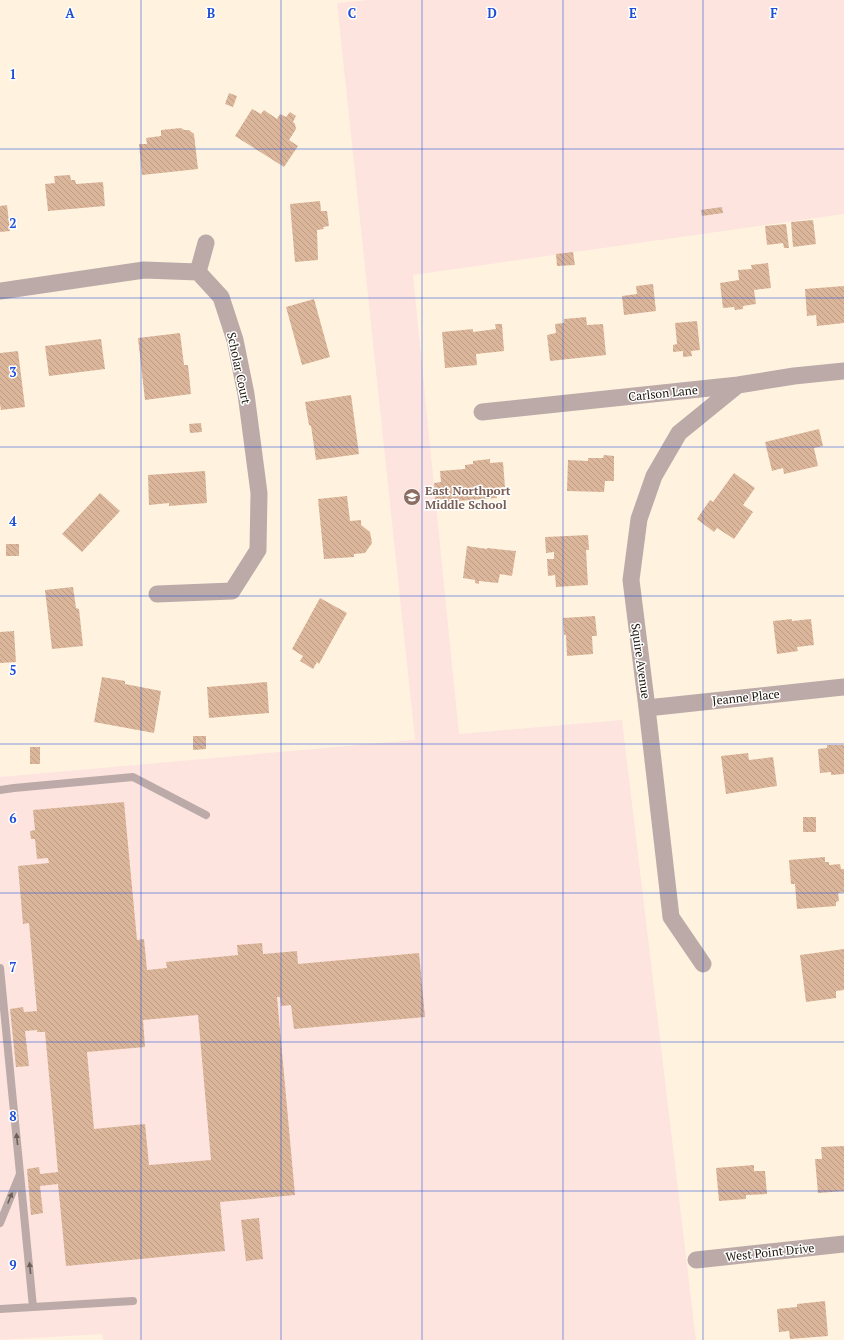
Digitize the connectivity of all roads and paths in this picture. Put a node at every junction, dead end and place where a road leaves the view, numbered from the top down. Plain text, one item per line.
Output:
1 (206, 243) dead end
2 (198, 272) junction
3 (0, 291) edge
4 (844, 371) edge
5 (738, 385) junction
6 (482, 412) dead end
7 (157, 594) dead end
8 (844, 687) edge
9 (647, 708) junction
10 (0, 790) edge
11 (206, 815) dead end
12 (703, 964) dead end
13 (0, 968) edge
14 (20, 1173) junction
15 (0, 1223) edge
16 (844, 1244) edge
17 (696, 1260) dead end
18 (133, 1301) dead end
19 (33, 1307) junction
20 (0, 1309) edge

1 - 2 street
2 - 3 street
2 - 7 street, Scholar Court
4 - 5 street, Carlson Lane
5 - 6 street, Carlson Lane
5 - 9 street, Squire Avenue
8 - 9 street, Jeanne Place
9 - 12 street, Squire Avenue
10 - 11 lane
14 -> 13 lane
15 -> 14 lane
19 -> 14 lane
16 - 17 street, West Point Drive
18 - 19 lane
19 - 20 lane

